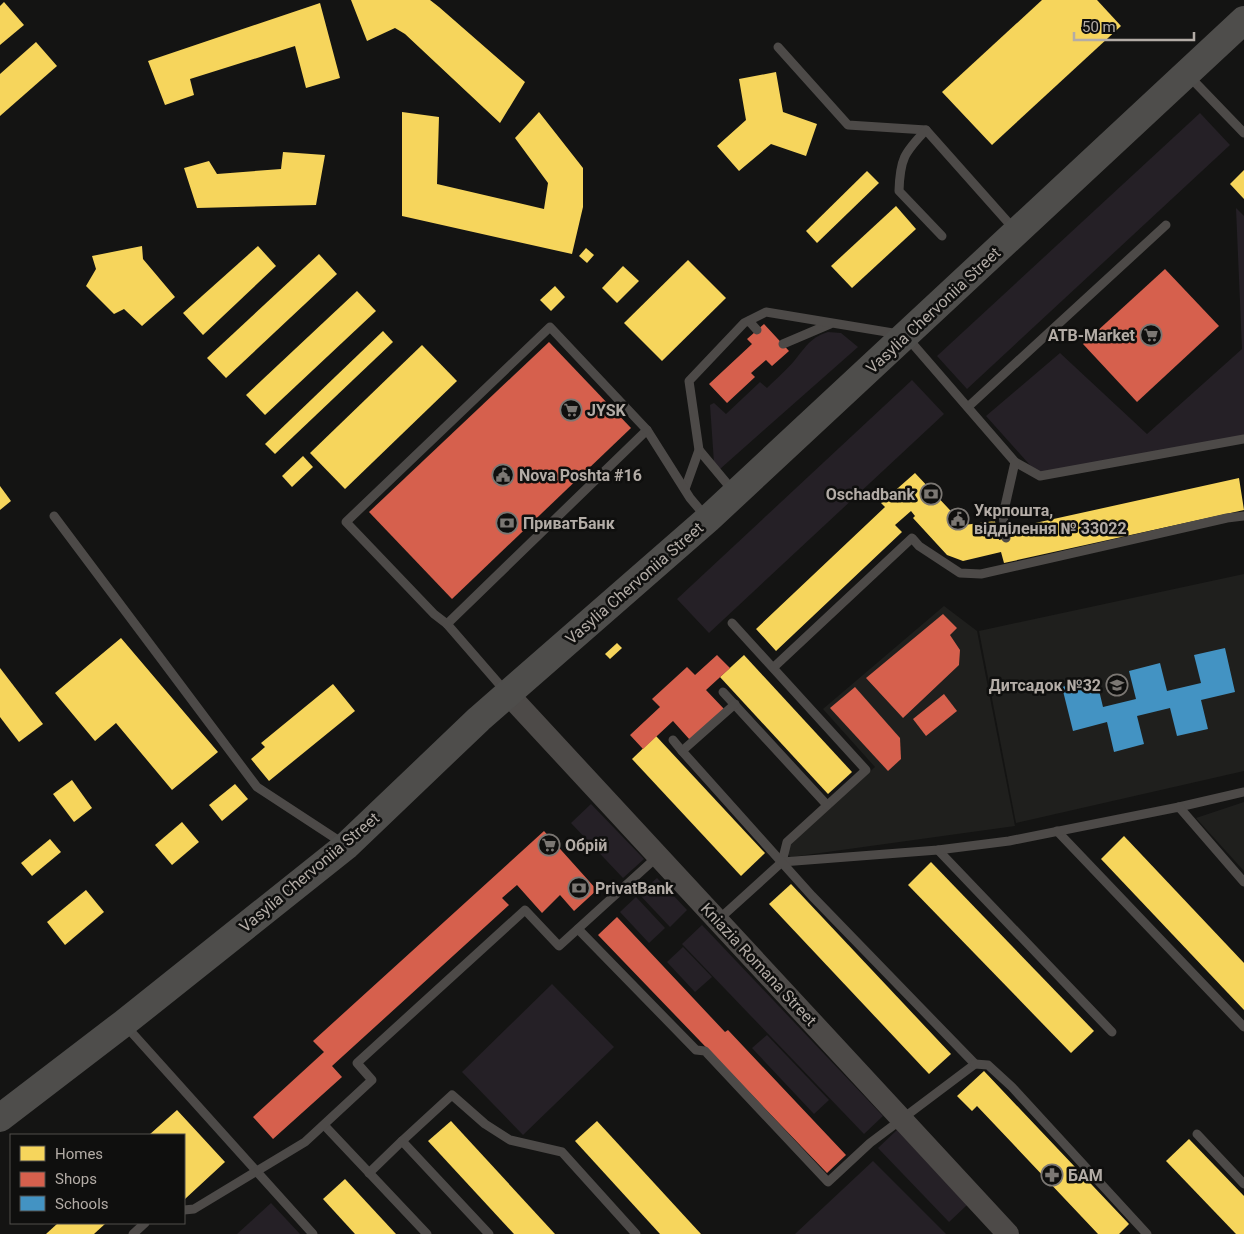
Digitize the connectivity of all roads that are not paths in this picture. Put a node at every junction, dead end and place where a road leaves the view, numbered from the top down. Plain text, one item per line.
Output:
1 (1244, 20) edge
2 (778, 47) dead end
3 (1186, 73) junction
4 (926, 130) junction
5 (1244, 133) edge
6 (1166, 225) dead end
7 (1016, 232) junction
8 (942, 236) dead end
9 (749, 321) junction
10 (830, 324) junction
11 (757, 330) dead end
12 (905, 335) junction
13 (783, 344) dead end
14 (969, 406) junction
15 (647, 430) junction
16 (1244, 439) edge
17 (699, 450) junction
18 (1015, 462) junction
19 (685, 489) junction
20 (735, 494) junction
21 (54, 516) dead end
22 (1244, 516) edge
23 (708, 519) junction
24 (1006, 538) dead end
25 (732, 623) dead end
26 (447, 624) junction
27 (774, 667) junction
28 (724, 692) dead end
29 (508, 694) junction
30 (735, 704) junction
31 (673, 740) dead end
32 (682, 751) junction
33 (1244, 792) edge
34 (827, 805) junction
35 (1178, 807) junction
36 (1057, 831) junction
37 (346, 846) junction
38 (938, 850) junction
39 (658, 856) junction
40 (782, 862) junction
41 (1244, 882) edge
42 (718, 920) junction
43 (578, 929) junction
44 (124, 1023) junction
45 (1244, 1027) edge
46 (1112, 1032) dead end
47 (975, 1064) junction
48 (2, 1113) edge
49 (903, 1119) junction
50 (324, 1124) junction
51 (1197, 1134) dead end
52 (402, 1141) junction
53 (256, 1171) junction
54 (369, 1173) junction
55 (1244, 1184) edge
56 (185, 1210) edge
57 (144, 1224) edge
58 (133, 1234) edge
59 (314, 1234) edge
60 (427, 1234) edge
61 (489, 1234) edge
62 (636, 1234) edge
63 (1008, 1234) edge
64 (1147, 1234) edge

1 - 3 main road, Vasylia Chervoniia Street
2 - 4 lane
3 - 5 lane
3 - 7 main road, Vasylia Chervoniia Street
4 - 7 lane
4 - 8 lane
6 - 14 lane
7 - 12 main road, Vasylia Chervoniia Street
9 - 10 lane
9 - 11 lane
9 - 17 lane
10 - 12 lane
10 - 13 lane
12 - 14 lane
12 - 20 main road, Vasylia Chervoniia Street
14 - 18 lane
15 - 19 lane
15 - 26 lane
15 - 26 lane
16 - 18 lane
17 - 19 lane
17 - 20 lane
18 - 24 lane
19 - 23 lane
20 - 23 main road, Vasylia Chervoniia Street
21 - 37 lane
22 - 27 lane
23 - 29 main road, Vasylia Chervoniia Street
25 - 27 lane
26 - 29 lane
27 - 34 lane
28 - 30 lane
29 - 37 main road, Vasylia Chervoniia Street
29 - 39 street, Kniazia Romana Street
30 - 32 lane
30 - 34 lane
31 - 32 lane
32 - 40 lane
33 - 35 lane
34 - 40 lane
35 - 36 lane
35 - 41 lane
36 - 38 lane
36 - 45 lane
37 - 44 main road, Vasylia Chervoniia Street
38 - 40 lane
38 - 46 lane
39 - 42 street, Kniazia Romana Street
39 - 43 lane
40 - 42 lane
40 - 47 lane
42 - 49 street, Kniazia Romana Street
43 - 49 lane
43 - 50 lane
44 - 48 main road, Vasylia Chervoniia Street
44 - 53 lane
47 - 49 lane
47 - 64 lane
49 - 63 street, Kniazia Romana Street
50 - 53 lane
50 - 54 lane
51 - 55 lane
52 - 54 lane
52 - 61 lane
52 - 62 lane
53 - 56 lane
53 - 59 lane
54 - 60 lane
57 - 58 lane

